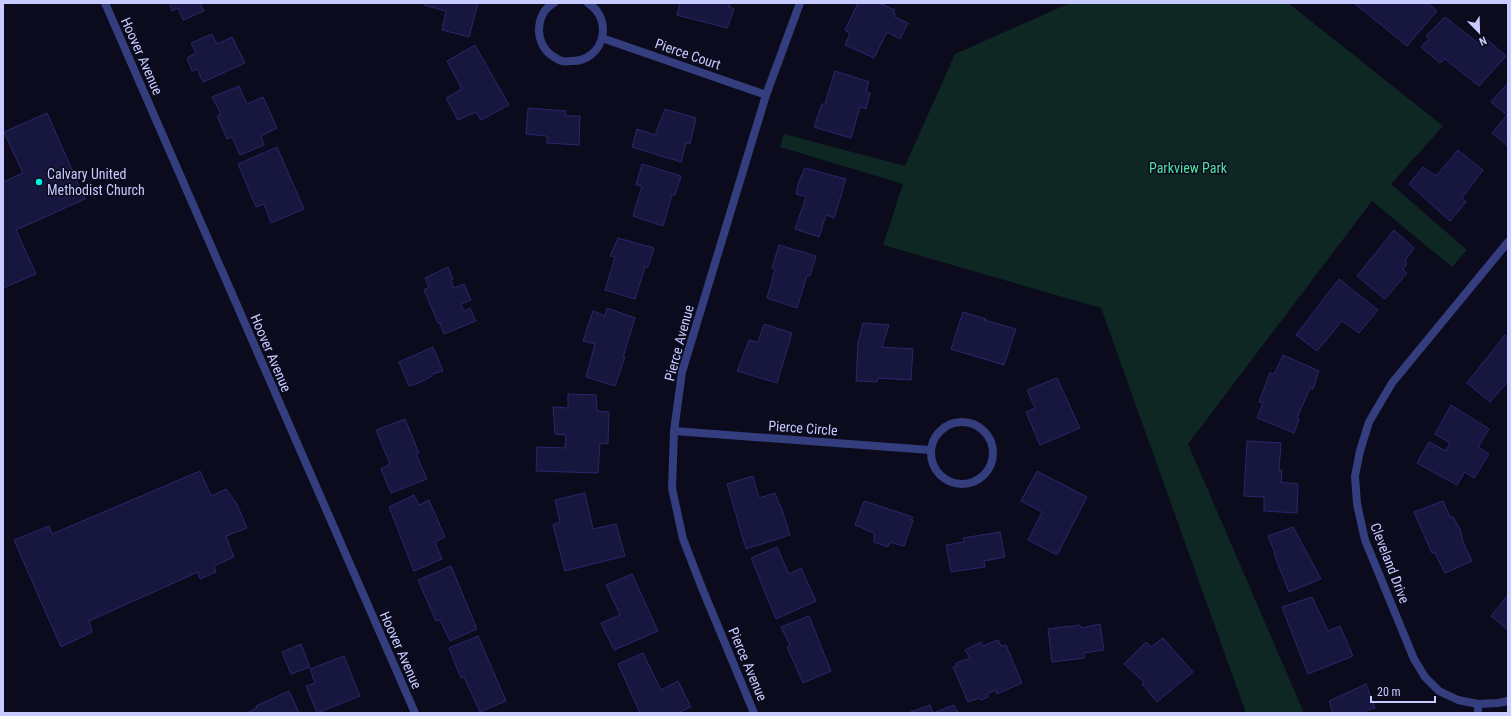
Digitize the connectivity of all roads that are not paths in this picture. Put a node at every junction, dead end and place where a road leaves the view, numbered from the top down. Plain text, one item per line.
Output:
1 (105, 3) edge
2 (554, 3) edge
3 (588, 3) edge
4 (800, 3) edge
5 (602, 38) junction
6 (766, 95) junction
7 (1508, 242) edge
8 (674, 432) junction
9 (930, 450) junction
10 (1508, 701) edge
11 (1478, 709) edge
12 (415, 713) edge
13 (754, 713) edge

1 - 12 street, Hoover Avenue
2 - 5 street
3 - 5 street
4 - 6 street, Pierce Avenue
5 - 6 street, Pierce Court
6 - 8 street, Pierce Avenue
7 - 11 street, Cleveland Drive
8 - 9 street, Pierce Circle
8 - 13 street, Pierce Avenue
9 - 9 street
10 - 11 street, Cleveland Drive

